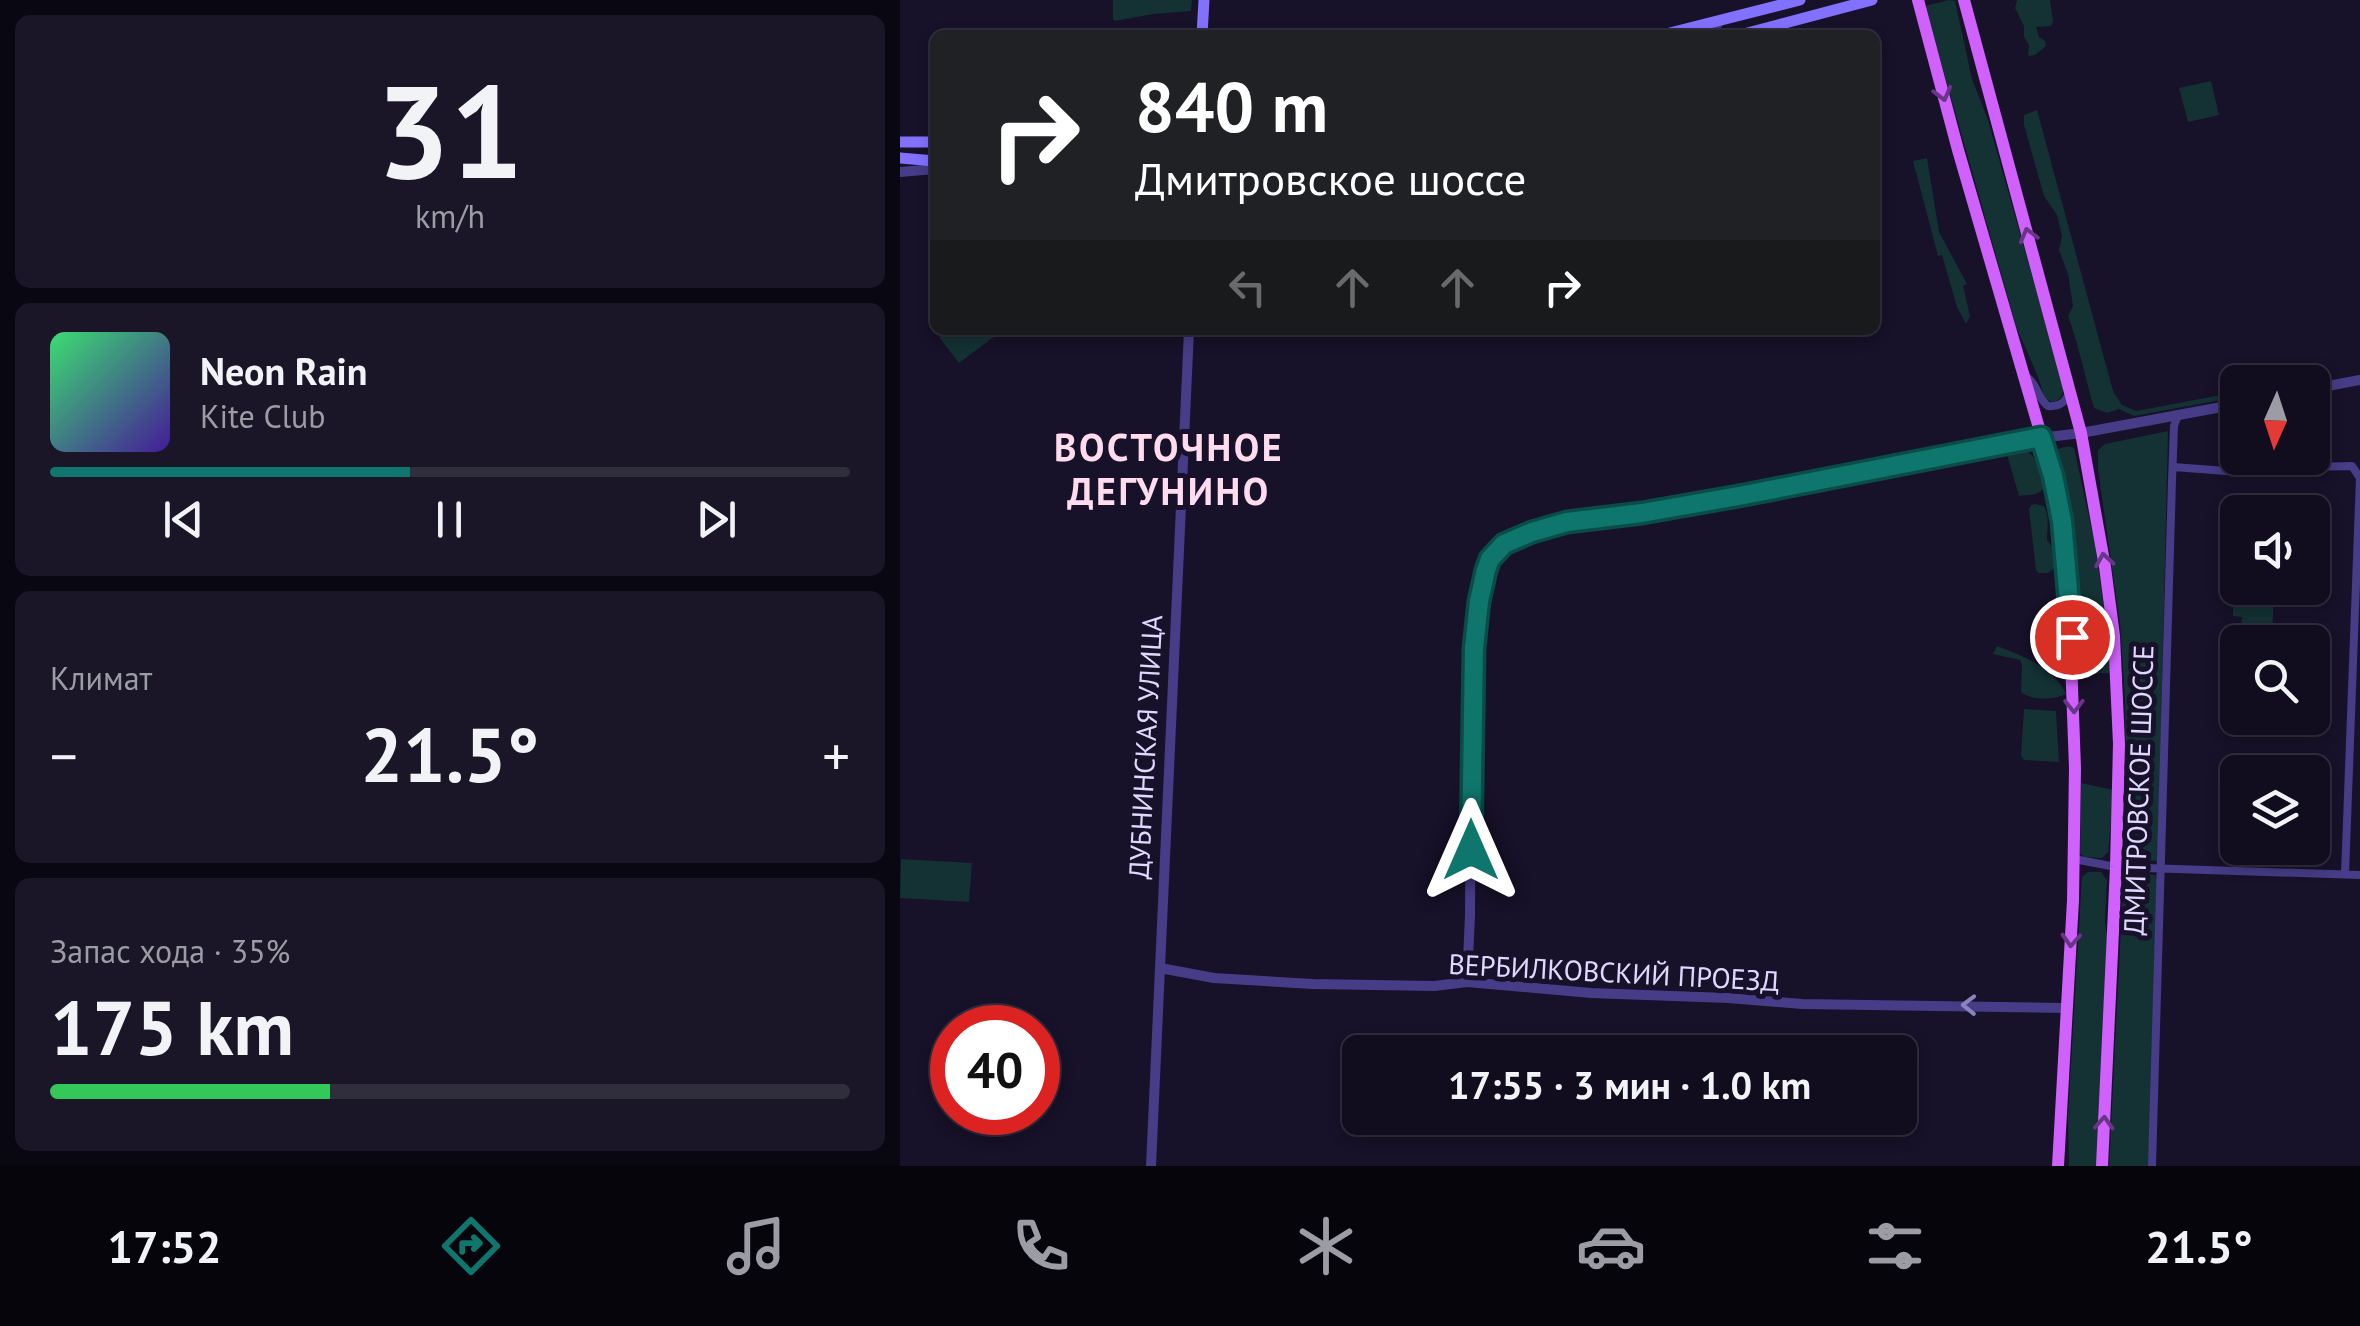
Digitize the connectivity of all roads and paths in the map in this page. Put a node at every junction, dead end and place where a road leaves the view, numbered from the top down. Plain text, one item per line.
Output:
1 (1204, 0) edge
2 (1800, 0) edge
3 (1872, 0) edge
4 (1918, 0) edge
5 (1964, 0) edge
6 (1722, 20) junction
7 (1202, 30) edge
8 (1698, 30) edge
9 (1717, 30) edge
10 (1759, 30) edge
11 (900, 140) edge
12 (930, 142) edge
13 (900, 158) edge
14 (930, 164) edge
15 (930, 166) edge
16 (900, 172) edge
17 (1189, 335) edge
18 (2024, 374) junction
19 (2360, 380) edge
20 (2330, 386) edge
21 (2069, 387) junction
22 (2220, 407) edge
23 (2178, 415) junction
24 (2081, 434) junction
25 (2041, 437) junction
26 (2173, 467) junction
27 (2074, 860) junction
28 (2116, 867) junction
29 (2162, 868) junction
30 (2345, 874) junction
31 (2360, 875) edge
32 (1160, 968) junction
33 (1468, 982) junction
34 (2067, 1008) junction
35 (1151, 1166) edge
36 (2058, 1166) edge
37 (2102, 1166) edge
38 (2152, 1166) edge

1 - 7 main road
2 - 6 main road
3 - 10 main road
4 -> 18 main road
21 -> 5 main road, ДМИТРОВСКОЕ ШОССЕ
6 - 8 main road
6 - 9 street
11 - 12 main road
13 - 14 main road
15 - 16 street
17 - 32 street, ДУБНИНСКАЯ УЛИЦА
18 - 21 street
18 - 25 main road
19 - 20 street
21 - 24 main road, ДМИТРОВСКОЕ ШОССЕ
22 - 23 street
23 - 24 street
23 - 26 street, ДМИТРОВСКОЕ ШОССЕ
24 - 25 street
28 -> 24 main road, ДМИТРОВСКОЕ ШОССЕ
25 -> 27 main road
25 - 33 street
26 - 29 street, ДМИТРОВСКОЕ ШОССЕ
26 - 30 street
27 - 28 street
27 -> 34 main road
28 - 29 street
37 -> 28 main road, ДМИТРОВСКОЕ ШОССЕ
29 - 30 street
29 - 38 street, ДМИТРОВСКОЕ ШОССЕ
30 - 31 street
32 - 33 street, ВЕРБИЛКОВСКИЙ ПРОЕЗД
32 - 35 street, ДУБНИНСКАЯ УЛИЦА
34 -> 33 street, ВЕРБИЛКОВСКИЙ ПРОЕЗД
34 - 36 main road

